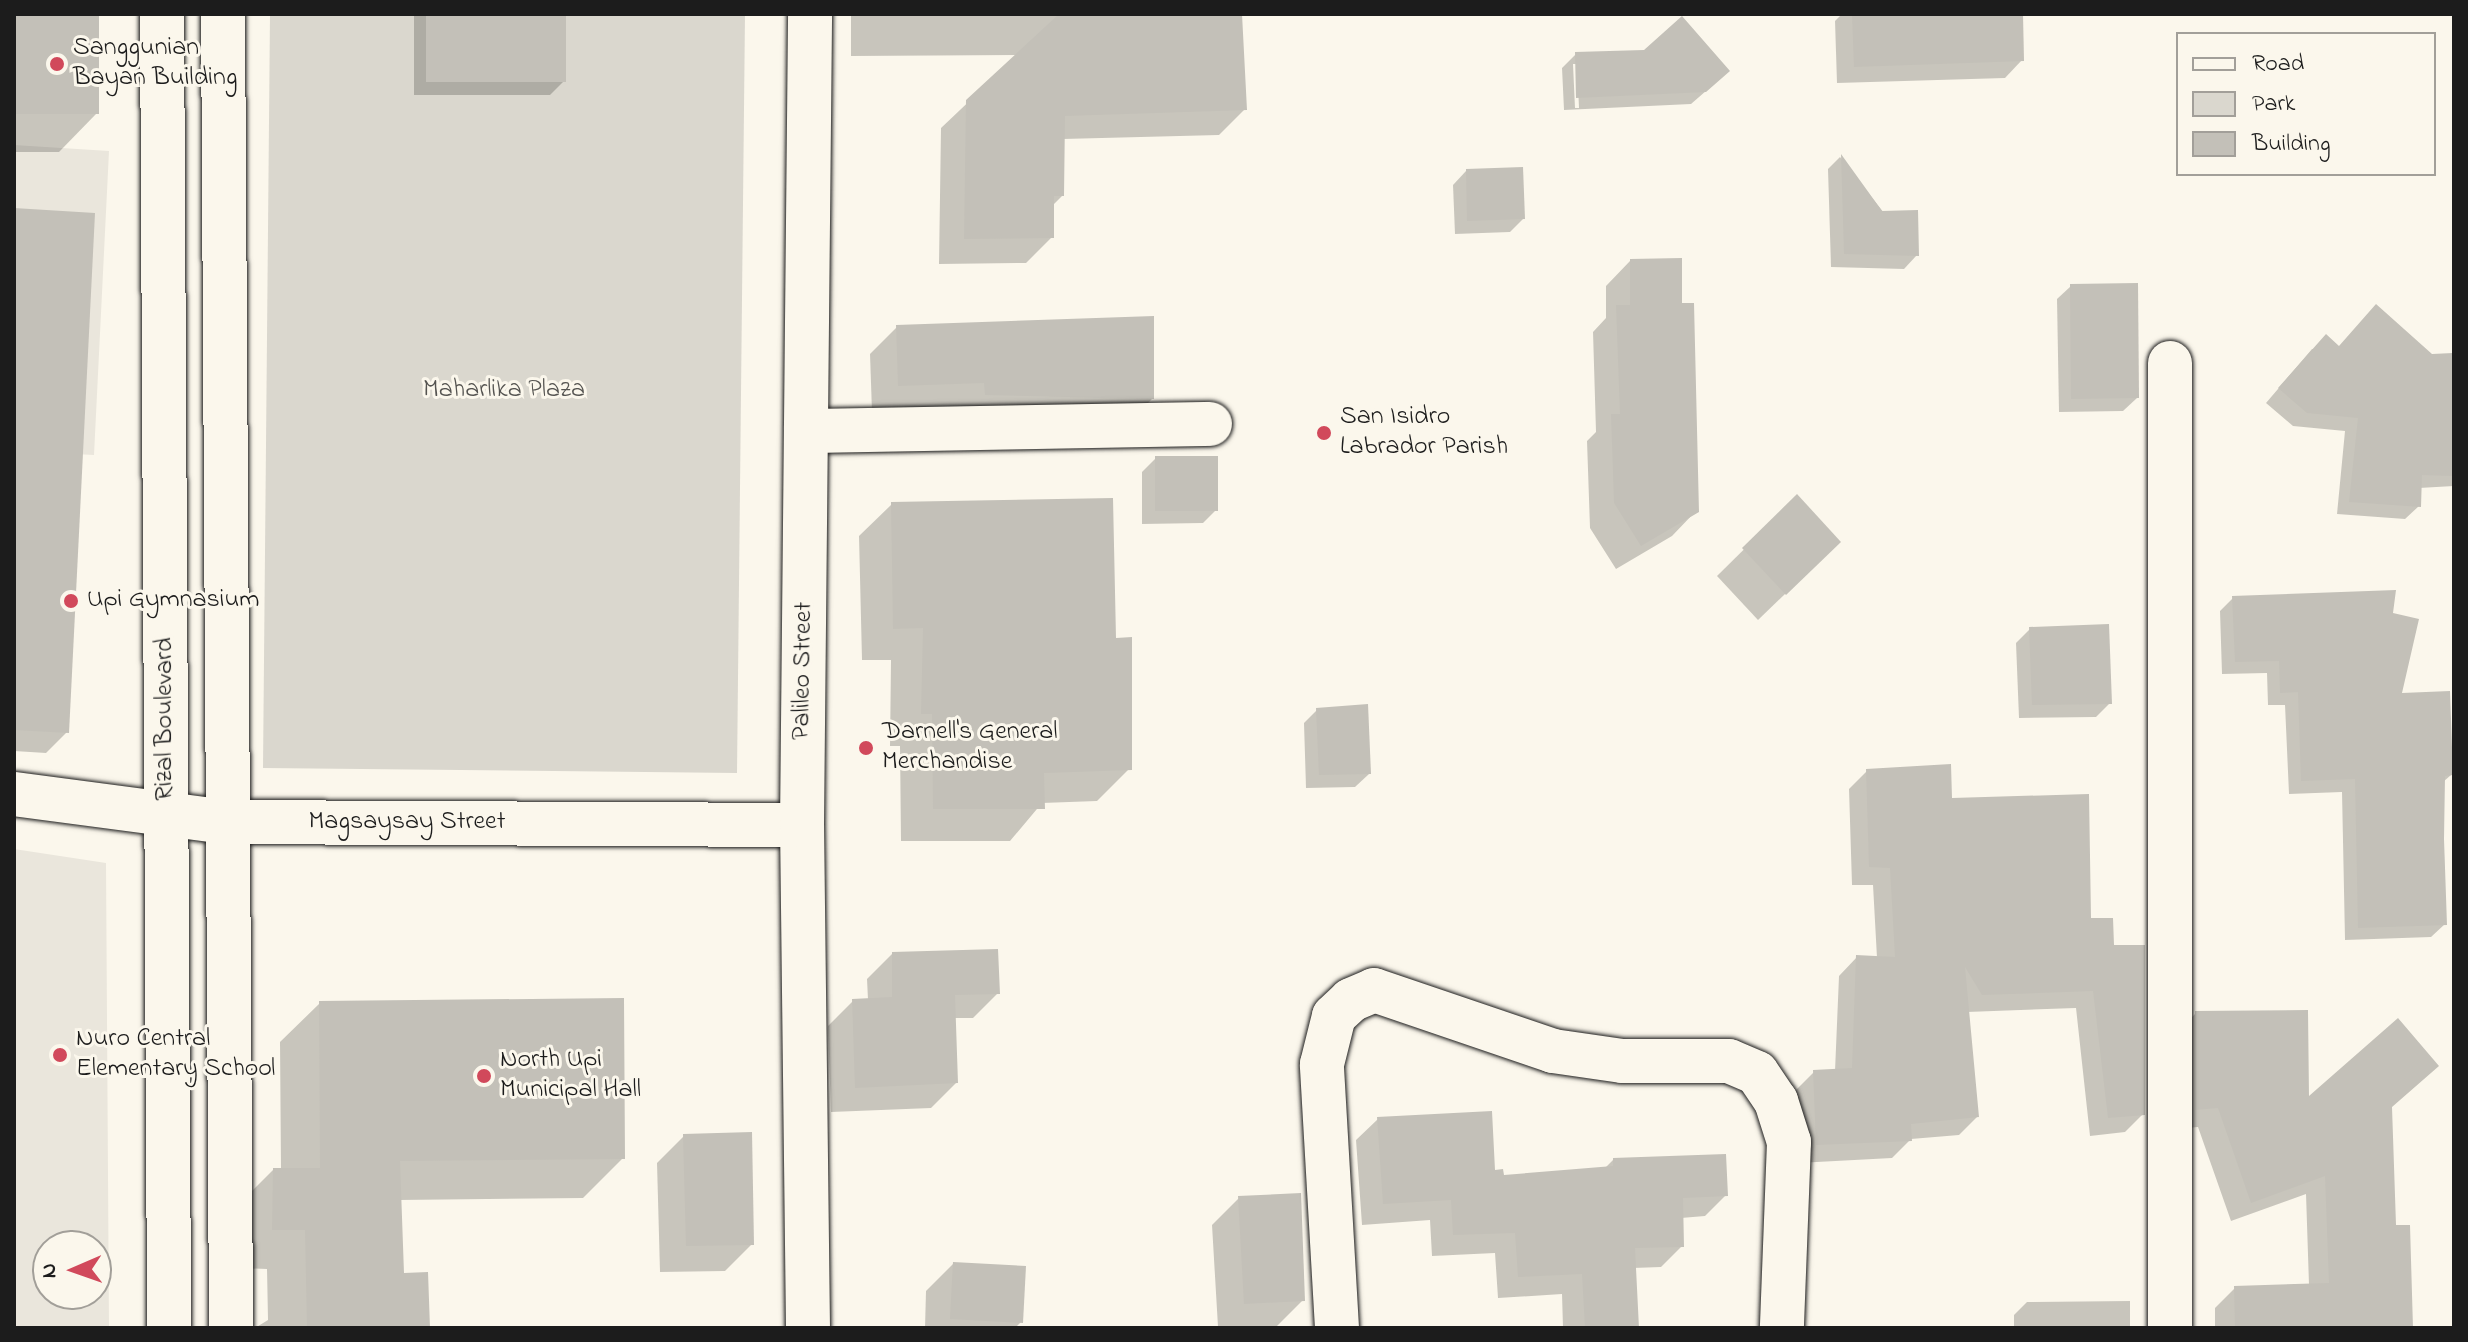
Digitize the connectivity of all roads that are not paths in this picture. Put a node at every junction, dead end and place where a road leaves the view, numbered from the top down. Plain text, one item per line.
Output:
1 (162, 14) edge
2 (223, 14) edge
3 (810, 14) edge
4 (2170, 363) dead end
5 (1210, 424) dead end
6 (806, 431) junction
7 (14, 794) edge
8 (166, 817) junction
9 (228, 822) junction
10 (802, 825) junction
11 (169, 1328) edge
12 (231, 1328) edge
13 (808, 1328) edge
14 (1337, 1328) edge
15 (1782, 1328) edge
16 (2170, 1328) edge

1 - 8 street, Rizal Boulevard
2 - 9 street
3 - 6 street, Palileo Street
4 - 16 street
5 - 6 street
6 - 10 street, Palileo Street
7 - 8 street, Magsaysay Street
8 - 9 street, Magsaysay Street
8 - 11 street, Rizal Boulevard
9 - 10 street, Magsaysay Street
9 - 12 street
10 - 13 street, Palileo Street
14 - 15 street

